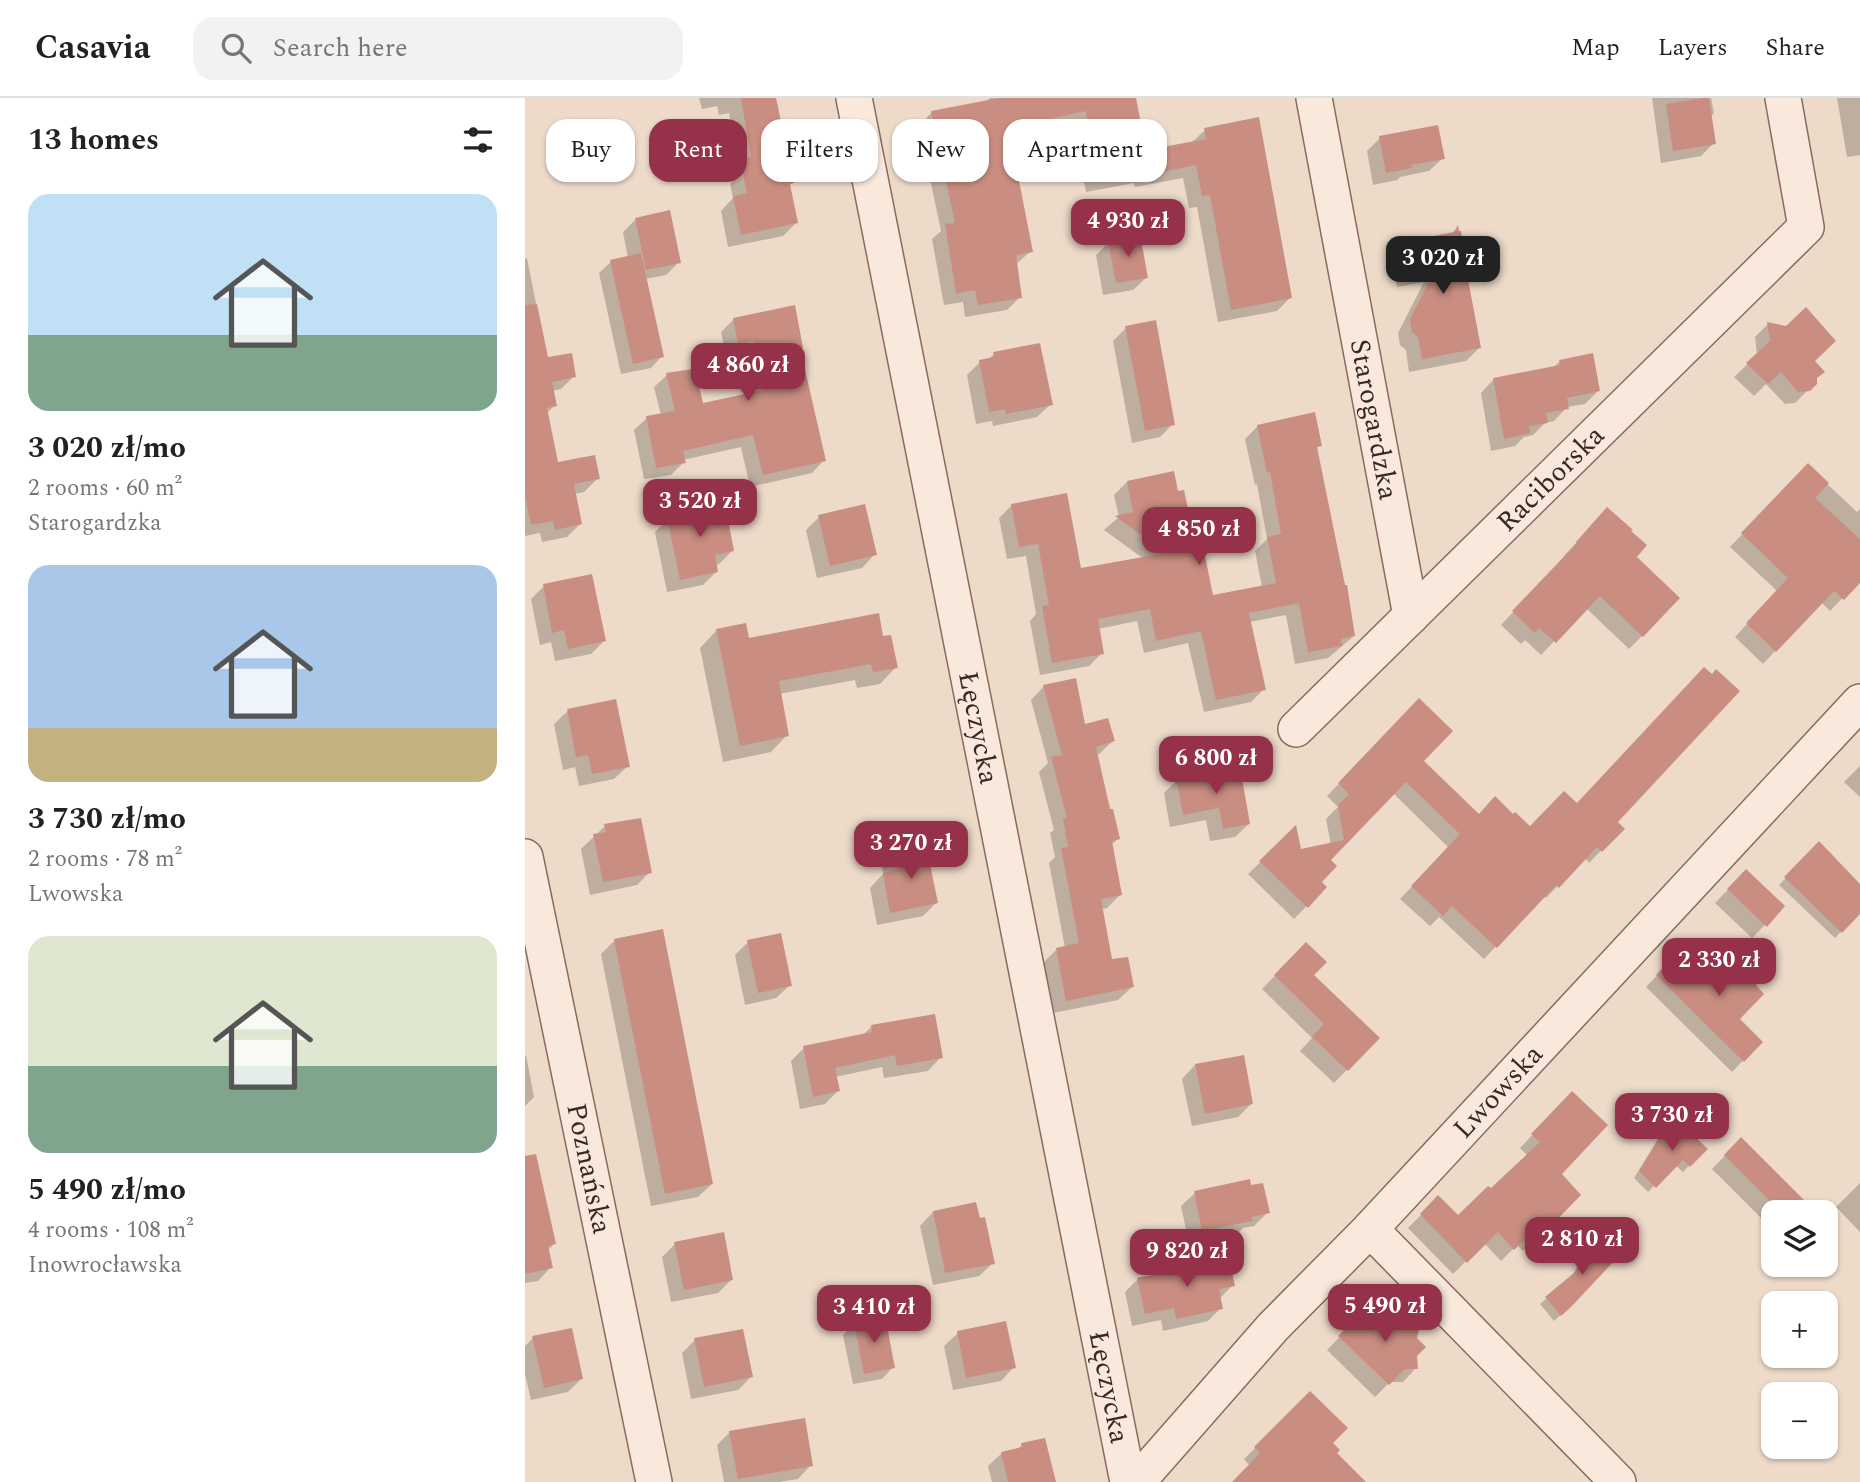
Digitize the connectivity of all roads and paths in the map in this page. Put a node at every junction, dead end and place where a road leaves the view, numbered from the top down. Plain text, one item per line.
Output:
1 (854, 98) edge
2 (1314, 98) edge
3 (1783, 98) edge
4 (1411, 616) junction
5 (1860, 702) edge
6 (1296, 729) dead end
7 (525, 857) edge
8 (1370, 1229) junction
9 (654, 1482) edge
10 (1128, 1482) edge
11 (1137, 1482) edge
12 (1618, 1482) edge

1 - 10 street, Łęczycka
2 - 4 street, Starogardzka
3 - 4 street, Raciborska
4 - 6 street, Raciborska
5 - 8 street, Lwowska
7 - 9 street, Poznańska
8 - 11 street, Lwowska
8 - 12 street

